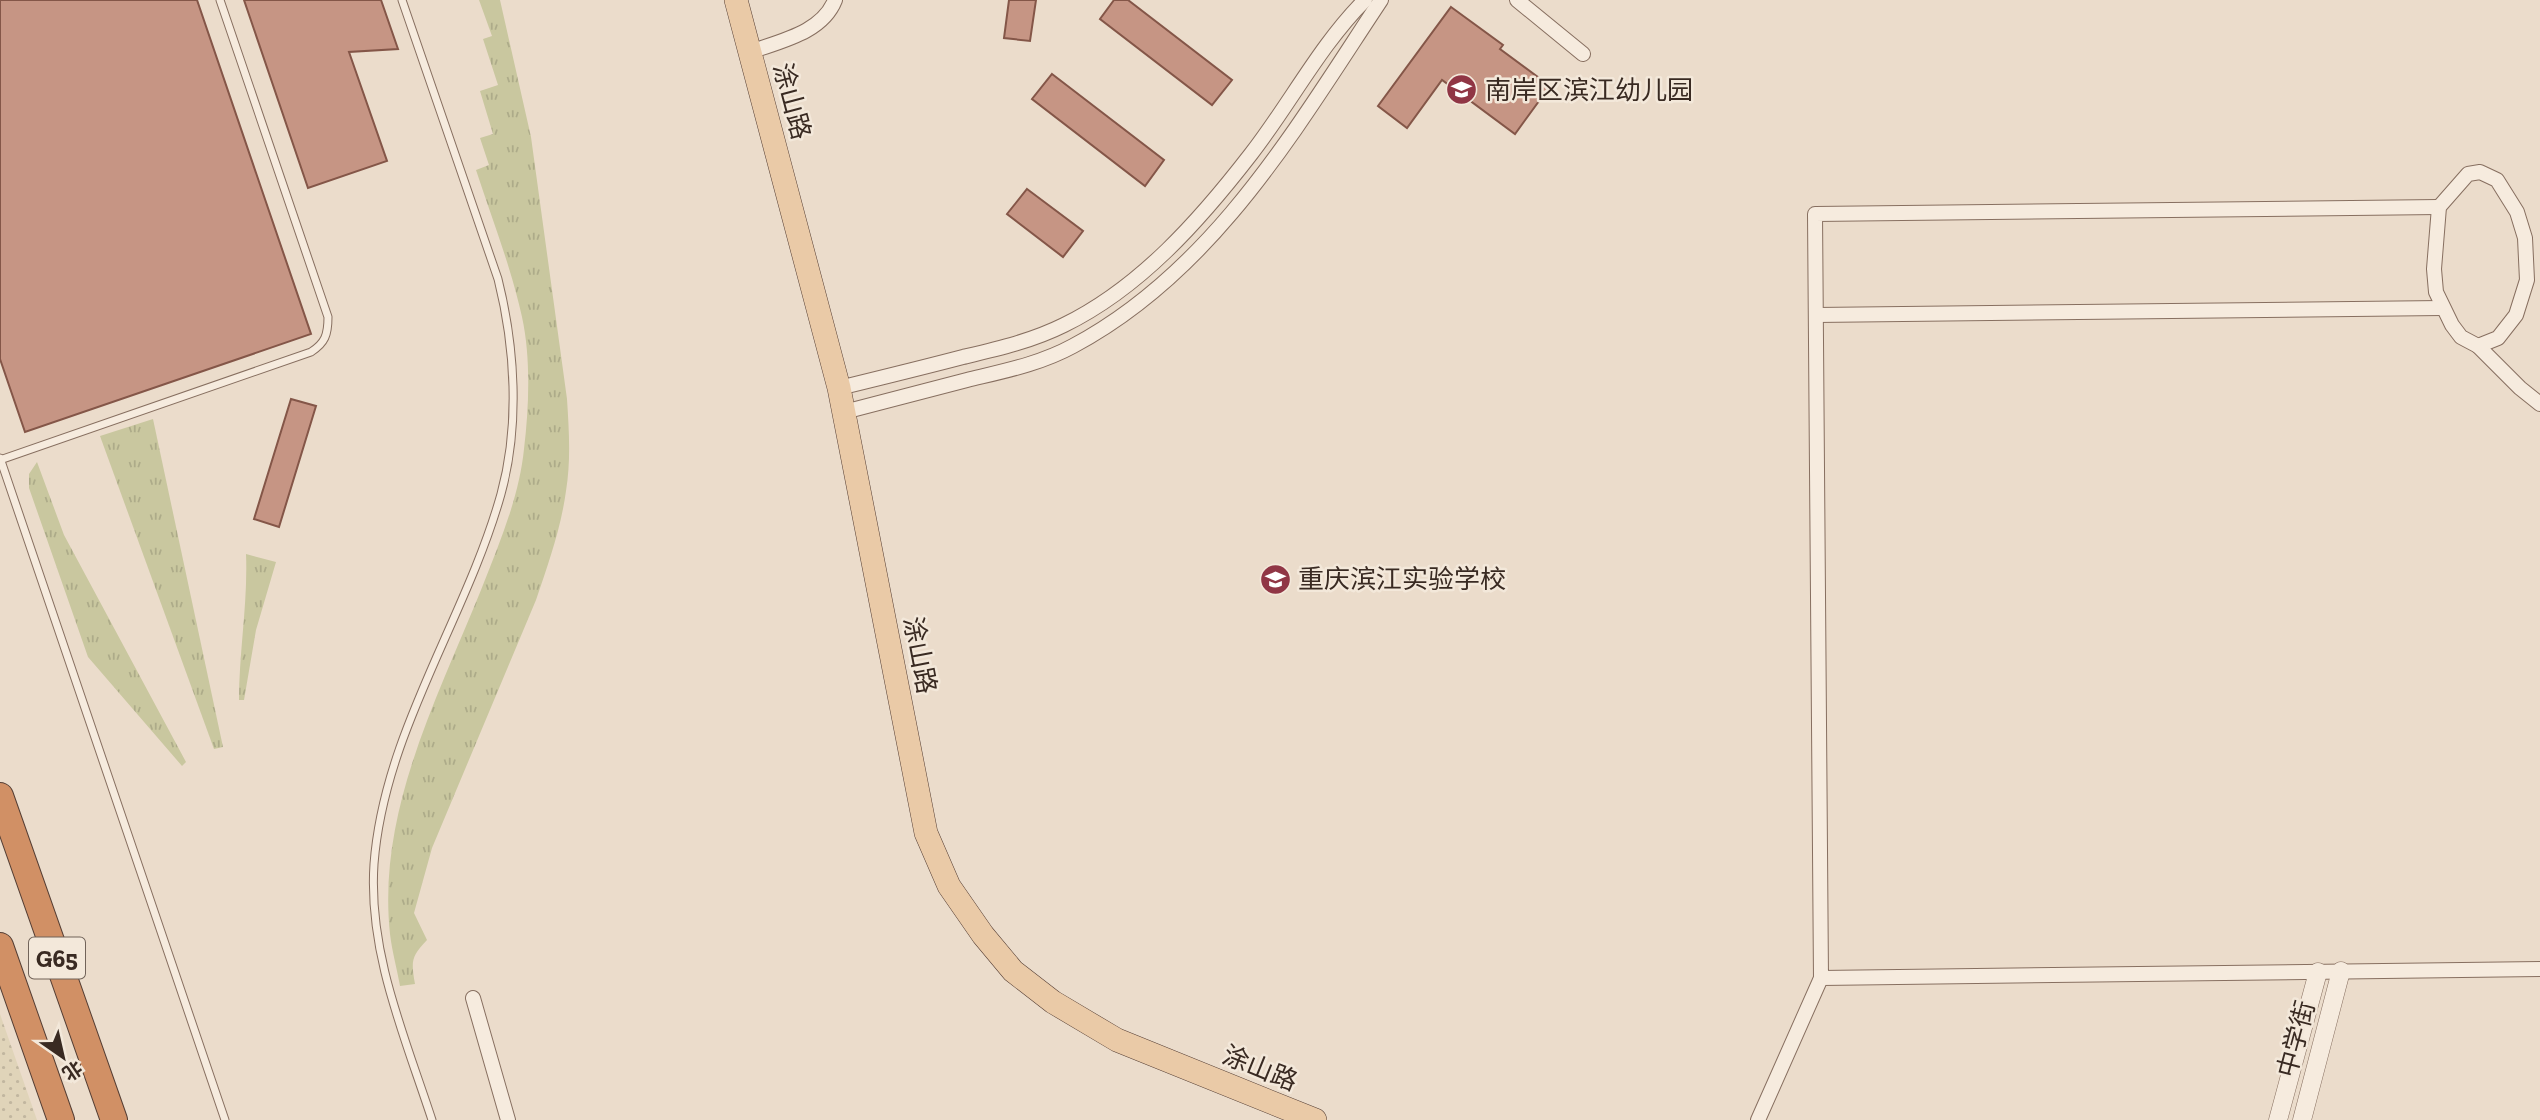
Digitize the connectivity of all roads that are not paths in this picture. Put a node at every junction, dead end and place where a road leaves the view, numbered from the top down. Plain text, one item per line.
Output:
1 (220, 0) edge
2 (402, 0) edge
3 (736, 0) edge
4 (835, 0) edge
5 (1365, 0) edge
6 (1381, 0) edge
7 (1517, 0) edge
8 (750, 52) junction
9 (1583, 54) dead end
10 (2439, 207) junction
11 (2442, 308) junction
12 (1816, 315) junction
13 (2478, 346) junction
14 (839, 388) junction
15 (2540, 404) edge
16 (844, 412) junction
17 (0, 459) edge
18 (0, 796) edge
19 (0, 946) edge
20 (2540, 969) edge
21 (2341, 971) junction
22 (2318, 972) junction
23 (1821, 978) junction
24 (473, 998) dead end
25 (61, 1120) edge
26 (114, 1120) edge
27 (225, 1120) edge
28 (432, 1120) edge
29 (508, 1120) edge
30 (1315, 1120) edge
31 (1758, 1120) edge
32 (2278, 1120) edge
33 (2302, 1120) edge

1 - 17 lane
2 - 28 lane
3 - 8 main road, 涂山路
4 - 8 street
5 - 14 street
6 - 16 street
7 - 9 street
8 - 14 main road, 涂山路
10 - 11 street
10 - 12 street
10 - 13 street
11 - 12 street
11 - 13 street
12 - 23 street
13 - 15 street
14 - 16 main road, 涂山路
16 - 30 main road, 涂山路
17 - 27 lane
18 - 26 highway, G65
19 - 25 highway, G65
20 - 21 street
21 - 22 street
21 - 33 street, 中学街
22 - 23 street
22 - 32 street, 中学街
23 - 31 street
24 - 29 street

